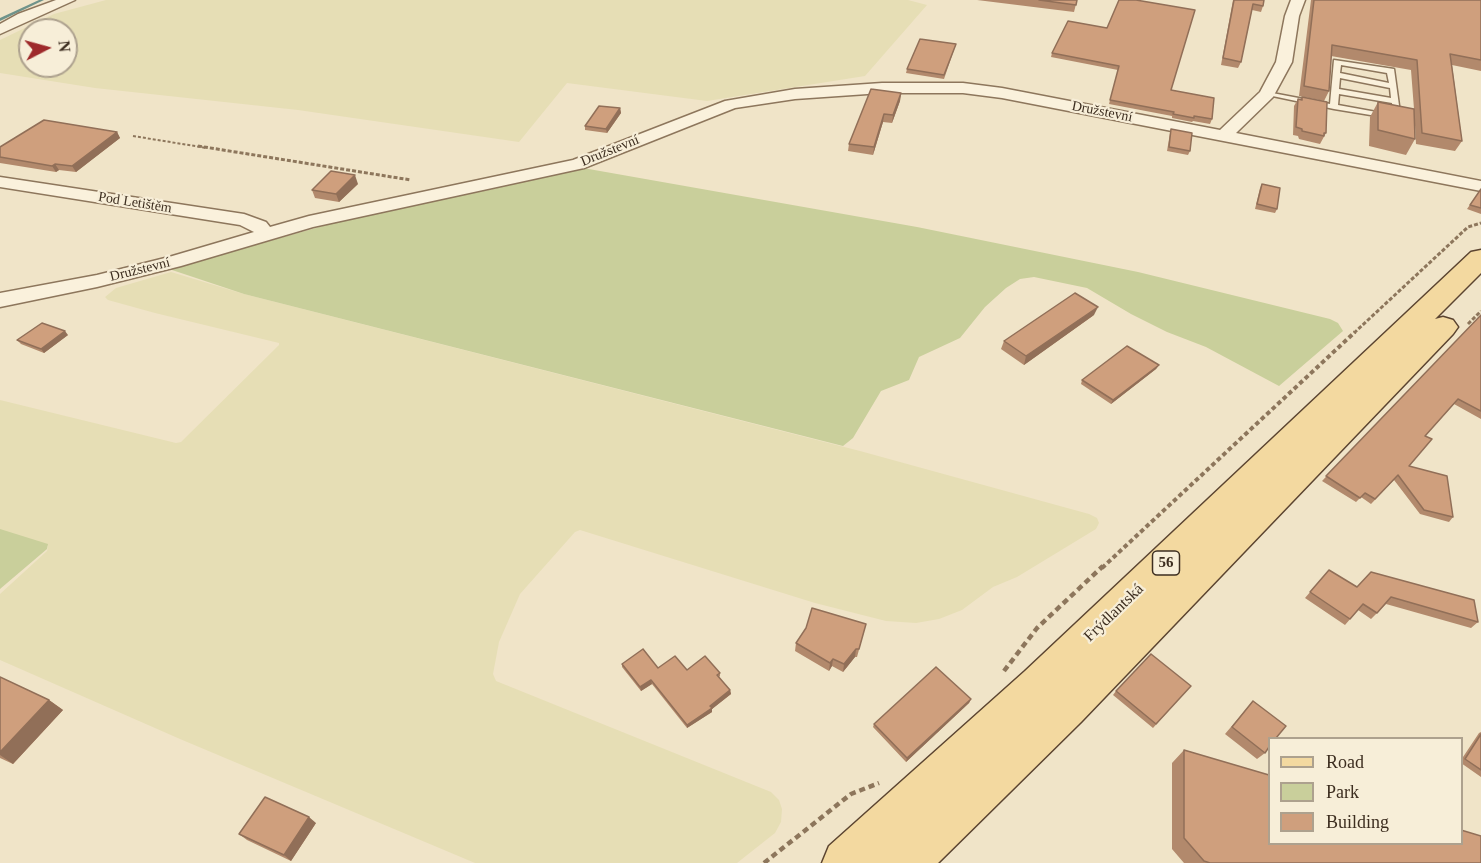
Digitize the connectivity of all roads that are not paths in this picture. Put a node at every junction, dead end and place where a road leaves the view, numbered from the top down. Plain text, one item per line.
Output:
1 (68, 0) edge
2 (1298, 0) edge
3 (0, 30) edge
4 (1336, 75) junction
5 (1393, 86) junction
6 (1335, 91) junction
7 (1267, 94) junction
8 (1395, 101) junction
9 (1334, 107) junction
10 (1224, 136) junction
11 (0, 182) edge
12 (1481, 186) edge
13 (265, 234) junction
14 (1481, 258) edge
15 (1481, 289) edge
16 (0, 300) edge
17 (912, 859) edge
18 (846, 863) edge

1 - 3 street
2 - 7 street
4 - 5 lane
4 - 5 lane
4 - 6 lane
5 - 8 lane
6 - 8 lane
6 - 9 lane
7 - 9 lane
7 - 10 street
8 - 9 lane
10 - 12 street, Družstevní
10 - 13 street, Družstevní
11 - 13 street, Pod Letištěm
13 - 16 street, Družstevní
14 - 18 main road, Frýdlantská / 56
15 - 17 main road, Frýdlantská / 56

